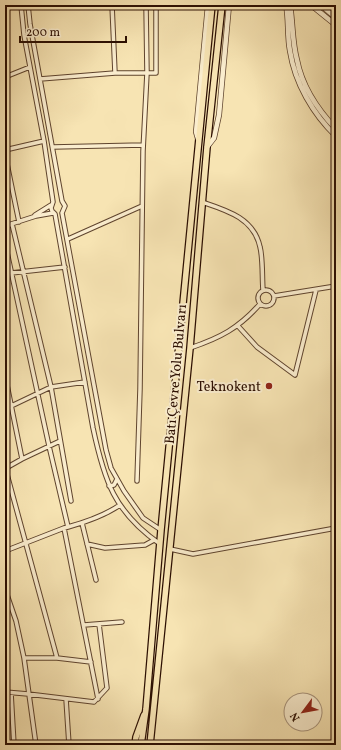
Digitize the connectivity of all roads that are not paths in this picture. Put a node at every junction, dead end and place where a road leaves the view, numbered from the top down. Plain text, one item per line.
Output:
1 (21, 5) edge
2 (28, 5) edge
3 (112, 5) edge
4 (146, 5) edge
5 (156, 5) edge
6 (208, 5) edge
7 (212, 5) edge
8 (222, 5) edge
9 (229, 5) edge
10 (286, 5) edge
11 (290, 5) edge
12 (311, 5) edge
13 (321, 5) edge
14 (335, 17) edge
15 (332, 22) dead end
16 (30, 68) junction
17 (116, 73) junction
18 (147, 73) junction
19 (5, 77) edge
20 (40, 79) junction
21 (336, 129) edge
22 (336, 136) edge
23 (44, 141) junction
24 (198, 141) junction
25 (143, 146) junction
26 (53, 147) junction
27 (207, 147) junction
28 (5, 150) edge
29 (5, 154) edge
30 (62, 201) junction
31 (202, 202) junction
32 (52, 204) junction
33 (142, 206) junction
34 (54, 213) junction
35 (62, 213) junction
36 (31, 218) junction
37 (19, 222) junction
38 (12, 224) junction
39 (5, 226) edge
40 (68, 239) junction
41 (5, 243) edge
42 (65, 268) junction
43 (24, 272) junction
44 (12, 273) junction
45 (336, 286) edge
46 (263, 290) junction
47 (316, 290) junction
48 (274, 296) junction
49 (260, 304) junction
50 (238, 326) junction
51 (190, 348) junction
52 (5, 374) edge
53 (85, 382) junction
54 (51, 387) junction
55 (37, 393) junction
56 (12, 405) junction
57 (5, 409) edge
58 (60, 440) junction
59 (49, 446) junction
60 (22, 459) junction
61 (5, 468) edge
62 (117, 479) junction
63 (138, 481) dead end
64 (109, 486) junction
65 (71, 501) dead end
66 (120, 505) junction
67 (82, 523) junction
68 (66, 528) junction
69 (336, 528) edge
70 (161, 530) junction
71 (154, 540) junction
72 (26, 542) junction
73 (87, 544) junction
74 (160, 544) junction
75 (170, 549) junction
76 (5, 551) edge
77 (96, 580) dead end
78 (5, 589) edge
79 (122, 622) dead end
80 (99, 624) junction
81 (84, 625) junction
82 (24, 658) junction
83 (57, 658) junction
84 (91, 662) junction
85 (5, 692) edge
86 (11, 693) junction
87 (28, 694) junction
88 (66, 698) junction
89 (98, 699) junction
90 (146, 710) junction
91 (14, 745) edge
92 (36, 745) edge
93 (69, 745) edge
94 (135, 745) edge
95 (141, 745) edge
96 (150, 745) edge

1 - 16 street
2 - 20 street
3 - 17 street
4 - 18 street
5 - 18 street
6 - 24 street
7 - 24 main road, Batı Çevre Yolu Bulvarı
8 - 27 main road, Batı Çevre Yolu Bulvarı
9 - 27 street
10 - 22 street
11 - 21 street
12 - 15 street
13 - 14 street
16 - 19 street
16 - 23 street
17 - 18 street
17 - 20 street
18 - 25 street
20 - 26 street
23 - 28 street
23 - 32 street
24 - 70 main road, Batı Çevre Yolu Bulvarı
25 - 26 street
25 - 33 street
26 - 30 street
27 - 31 main road, Batı Çevre Yolu Bulvarı
29 - 37 street
30 - 32 street
30 - 35 street
31 - 46 street
31 - 51 main road, Batı Çevre Yolu Bulvarı
32 - 34 street
32 - 36 street
33 - 40 street
33 - 63 street
34 - 35 street
34 - 36 street
34 - 42 street
35 - 40 street
36 - 37 street
37 - 38 street
38 - 39 street
38 - 43 street
40 - 62 street
41 - 44 street
42 - 43 street
42 - 53 street
43 - 44 street
43 - 54 street
44 - 55 street
45 - 47 street
46 - 48 street
46 - 49 street
47 - 48 street
47 - 50 street
48 - 49 street
49 - 50 street
50 - 51 street
51 - 75 main road, Batı Çevre Yolu Bulvarı
52 - 56 street
53 - 54 street
53 - 64 street
54 - 55 street
54 - 58 street
55 - 56 street
55 - 59 street
56 - 57 street
56 - 60 street
58 - 59 street
58 - 65 street
59 - 60 street
59 - 68 street
60 - 61 street
61 - 72 street
62 - 64 street
62 - 70 street
64 - 66 street
66 - 67 street
66 - 71 street
67 - 68 street
67 - 73 street
68 - 72 street
68 - 81 street
69 - 75 street
70 - 74 main road, Batı Çevre Yolu Bulvarı
71 - 73 street
71 - 74 street
72 - 76 street
72 - 83 street
73 - 77 street
74 - 90 main road, Batı Çevre Yolu Bulvarı
75 - 96 main road, Batı Çevre Yolu Bulvarı
78 - 82 street
79 - 80 street
80 - 81 street
80 - 89 street
81 - 84 street
82 - 83 street
82 - 87 street
83 - 84 street
84 - 89 street
85 - 86 street
86 - 87 street
86 - 91 street
87 - 88 street
87 - 92 street
88 - 89 street
88 - 93 street
90 - 94 main road
90 - 95 main road, Batı Çevre Yolu Bulvarı

